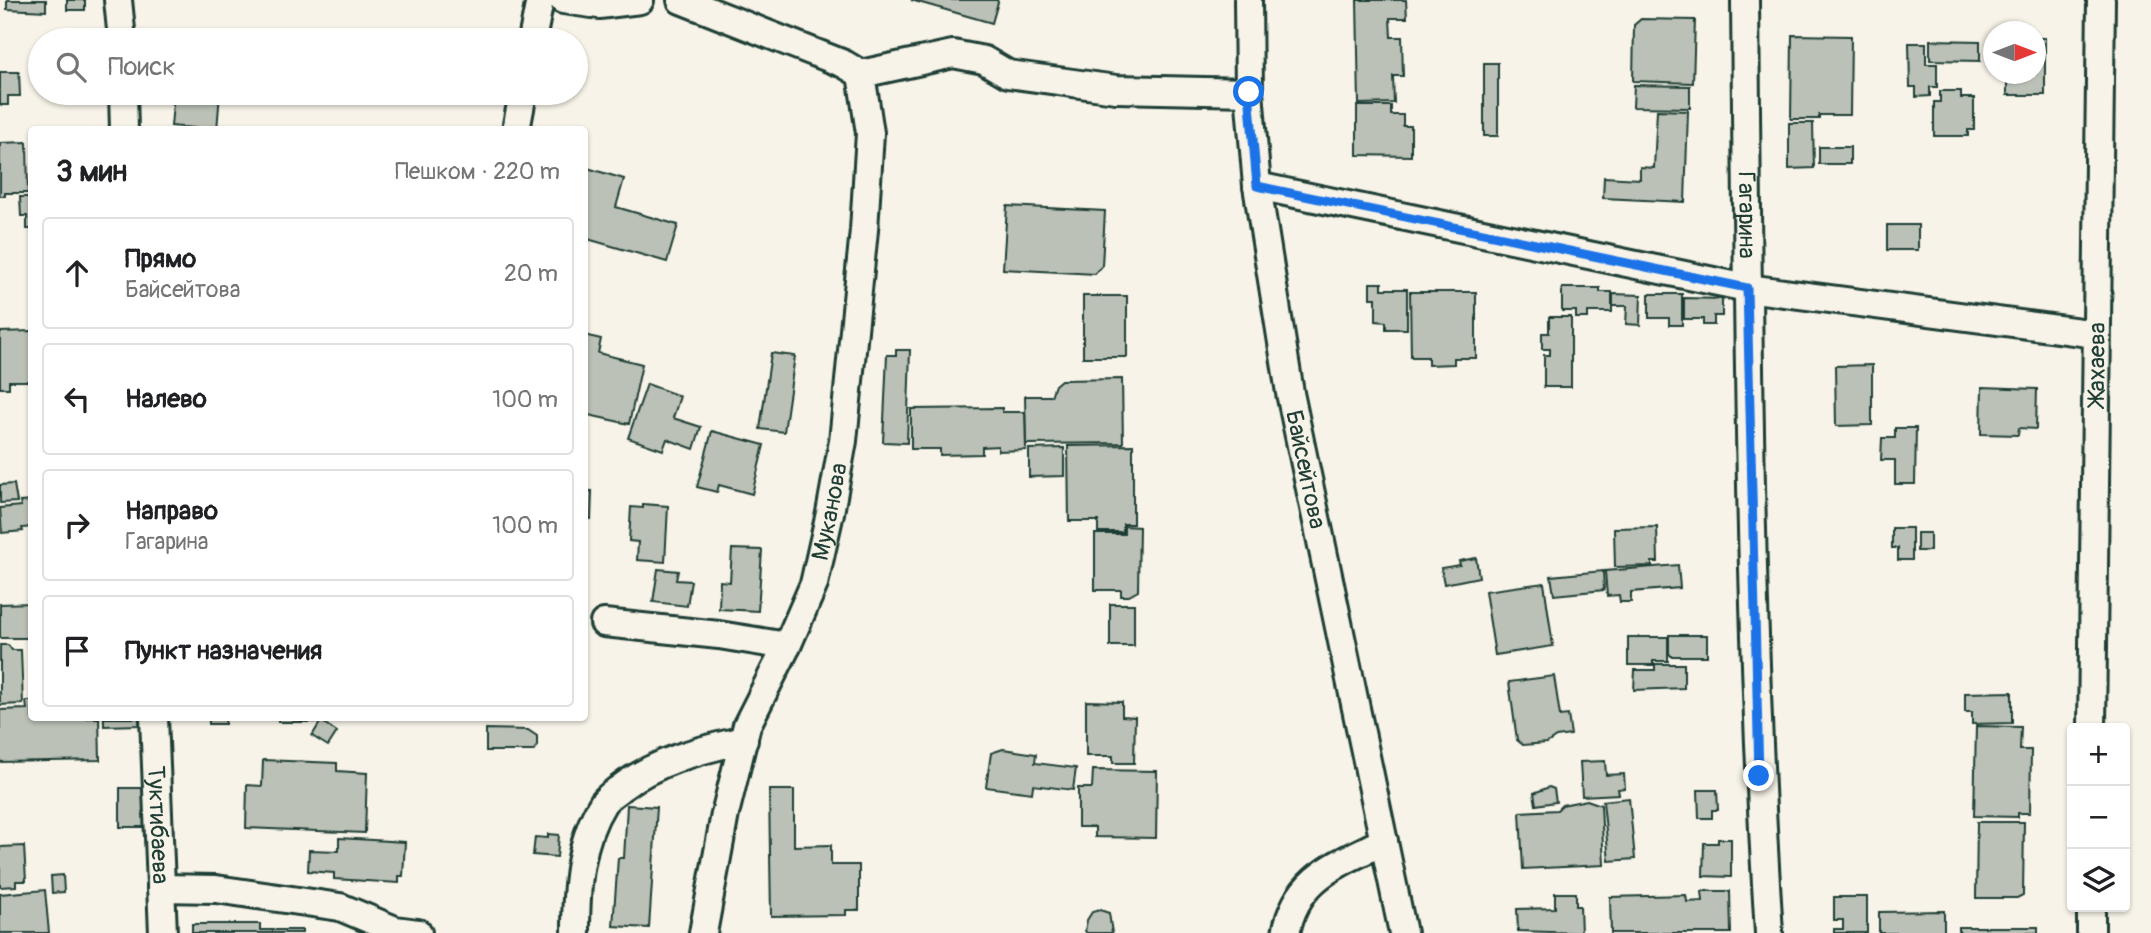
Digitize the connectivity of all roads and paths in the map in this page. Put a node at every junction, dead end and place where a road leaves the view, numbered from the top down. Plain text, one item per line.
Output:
1 (118, 0) edge
2 (540, 0) edge
3 (563, 0) edge
4 (640, 0) edge
5 (681, 0) edge
6 (1248, 0) edge
7 (1745, 0) edge
8 (2101, 0) edge
9 (121, 28) edge
10 (535, 28) edge
11 (861, 74) junction
12 (1249, 92) junction
13 (123, 105) edge
14 (521, 105) edge
15 (124, 126) edge
16 (517, 126) edge
17 (1257, 186) junction
18 (1747, 288) junction
19 (2096, 334) junction
20 (604, 623) dead end
21 (787, 646) junction
22 (154, 721) edge
23 (2092, 723) edge
24 (744, 740) junction
25 (1384, 841) junction
26 (161, 888) junction
27 (2091, 912) edge
28 (163, 933) edge
29 (418, 933) edge
30 (576, 933) edge
31 (703, 933) edge
32 (1286, 933) edge
33 (1403, 933) edge
34 (1769, 933) edge
35 (2091, 933) edge

1 - 9 street
2 - 10 street
3 - 4 street
5 - 11 street
6 - 12 street, Байсейтова
7 - 18 street, Гагарина
8 - 19 street, Жахаева
11 - 12 street
11 - 21 street, Муканова
12 - 17 street, Байсейтова
13 - 15 street
14 - 16 street
17 - 18 street
17 - 25 street, Байсейтова
18 - 19 street
18 - 34 street, Гагарина
19 - 23 street, Жахаева
20 - 21 street
21 - 24 street, Муканова
22 - 26 street, Туктибаева
24 - 30 street
24 - 31 street, Муканова
25 - 32 street
25 - 33 street, Байсейтова
26 - 28 street, Туктибаева
26 - 29 street
27 - 35 street

